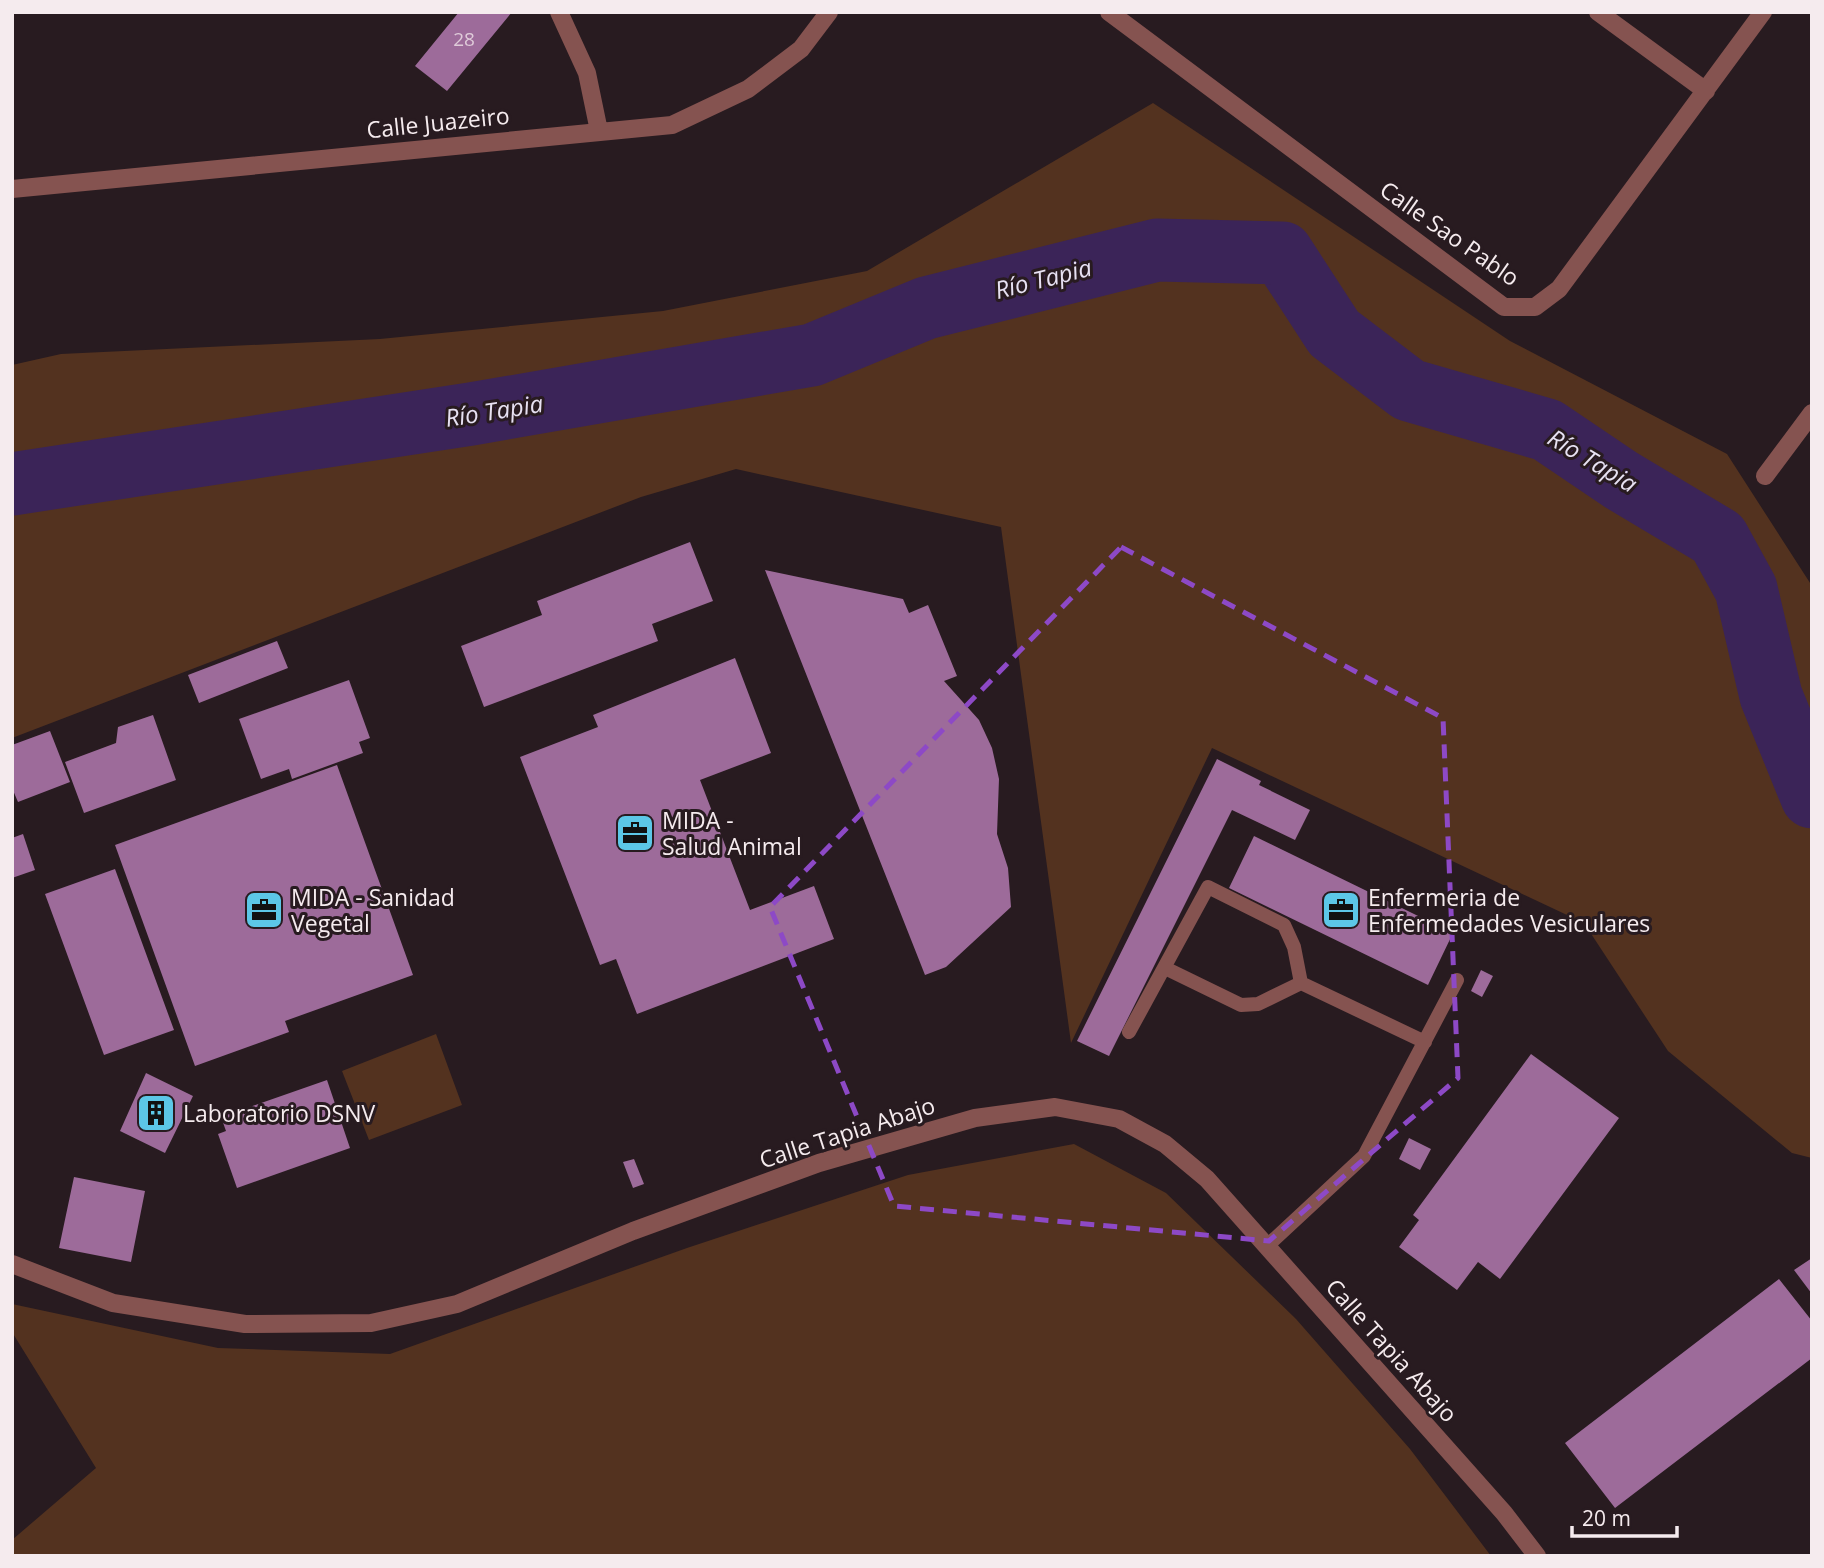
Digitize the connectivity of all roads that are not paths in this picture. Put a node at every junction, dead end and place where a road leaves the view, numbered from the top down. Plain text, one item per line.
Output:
1 (559, 12) edge
2 (829, 12) edge
3 (1109, 12) edge
4 (1598, 12) edge
5 (1763, 12) edge
6 (1706, 91) junction
7 (599, 131) junction
8 (12, 189) edge
9 (1812, 413) edge
10 (1765, 476) dead end
11 (1165, 968) junction
12 (1457, 980) dead end
13 (1301, 982) junction
14 (1129, 1032) dead end
15 (1425, 1042) junction
16 (1267, 1246) junction
17 (12, 1264) edge
18 (1537, 1556) edge

1 - 7 street
2 - 7 street, Calle Juazeiro
3 - 6 street, Calle Sao Pablo
4 - 6 street
5 - 6 street, Calle Sao Pablo
7 - 8 street, Calle Juazeiro
9 - 10 street
11 - 13 lane
11 - 13 lane
11 - 14 lane
12 - 15 lane
13 - 15 lane
15 - 16 lane
16 - 17 street, Calle Tapia Abajo
16 - 18 street, Calle Tapia Abajo

